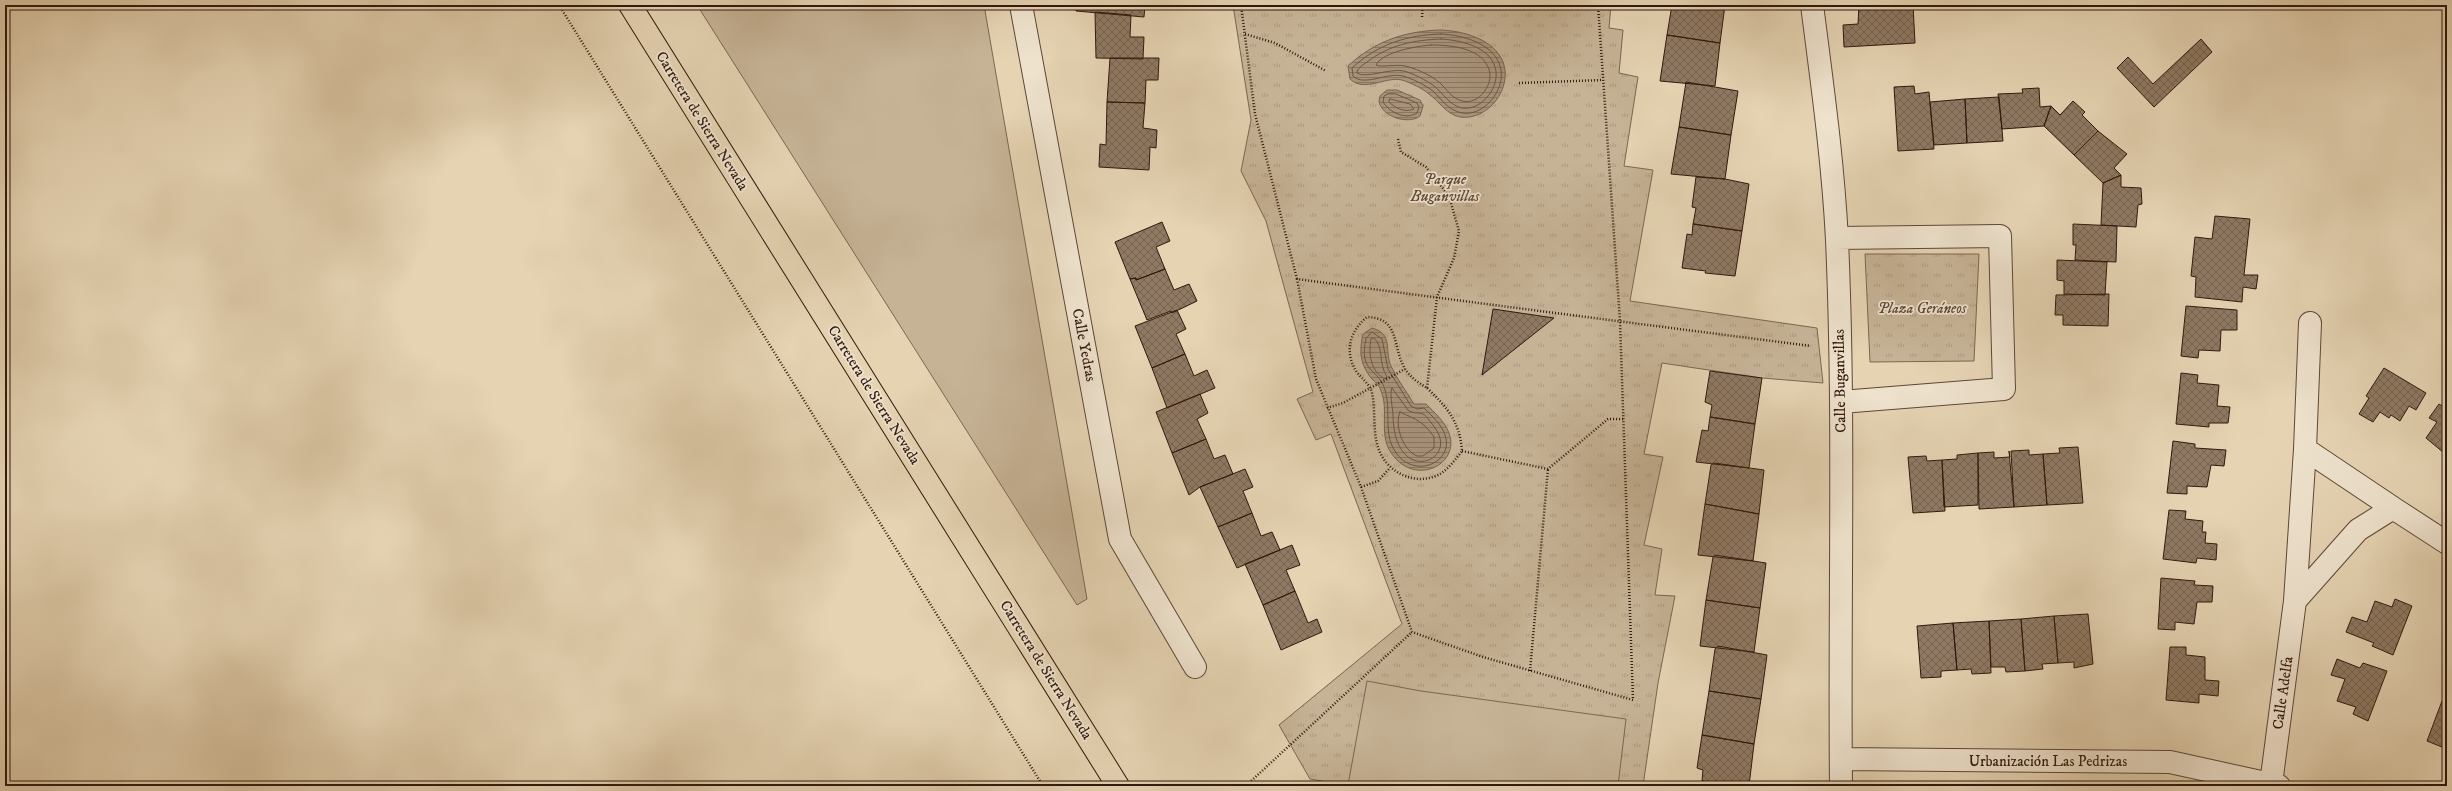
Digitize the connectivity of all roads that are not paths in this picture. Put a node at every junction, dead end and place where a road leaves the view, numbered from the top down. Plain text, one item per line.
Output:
1 (630, 5) edge
2 (1021, 5) edge
3 (1812, 5) edge
4 (1836, 238) junction
5 (2310, 322) dead end
6 (1841, 402) junction
7 (2305, 449) junction
8 (2392, 508) junction
9 (2447, 544) edge
10 (2295, 601) junction
11 (1195, 667) dead end
12 (1841, 759) junction
13 (2275, 785) edge
14 (1118, 786) edge
15 (1842, 786) edge

1 - 14 main road, Carretera de Sierra Nevada
2 - 11 street, Calle Yedras
3 - 4 street, Calle Buganvillas
4 - 6 street, Calle Buganvillas
4 - 6 street
5 - 7 street, Calle Adelfa
6 - 12 street, Calle Buganvillas
7 - 8 street
7 - 10 street, Calle Adelfa
8 - 9 street
8 - 10 street
10 - 13 street, Calle Adelfa
12 - 13 street, Urbanización Las Pedrizas
12 - 15 street

